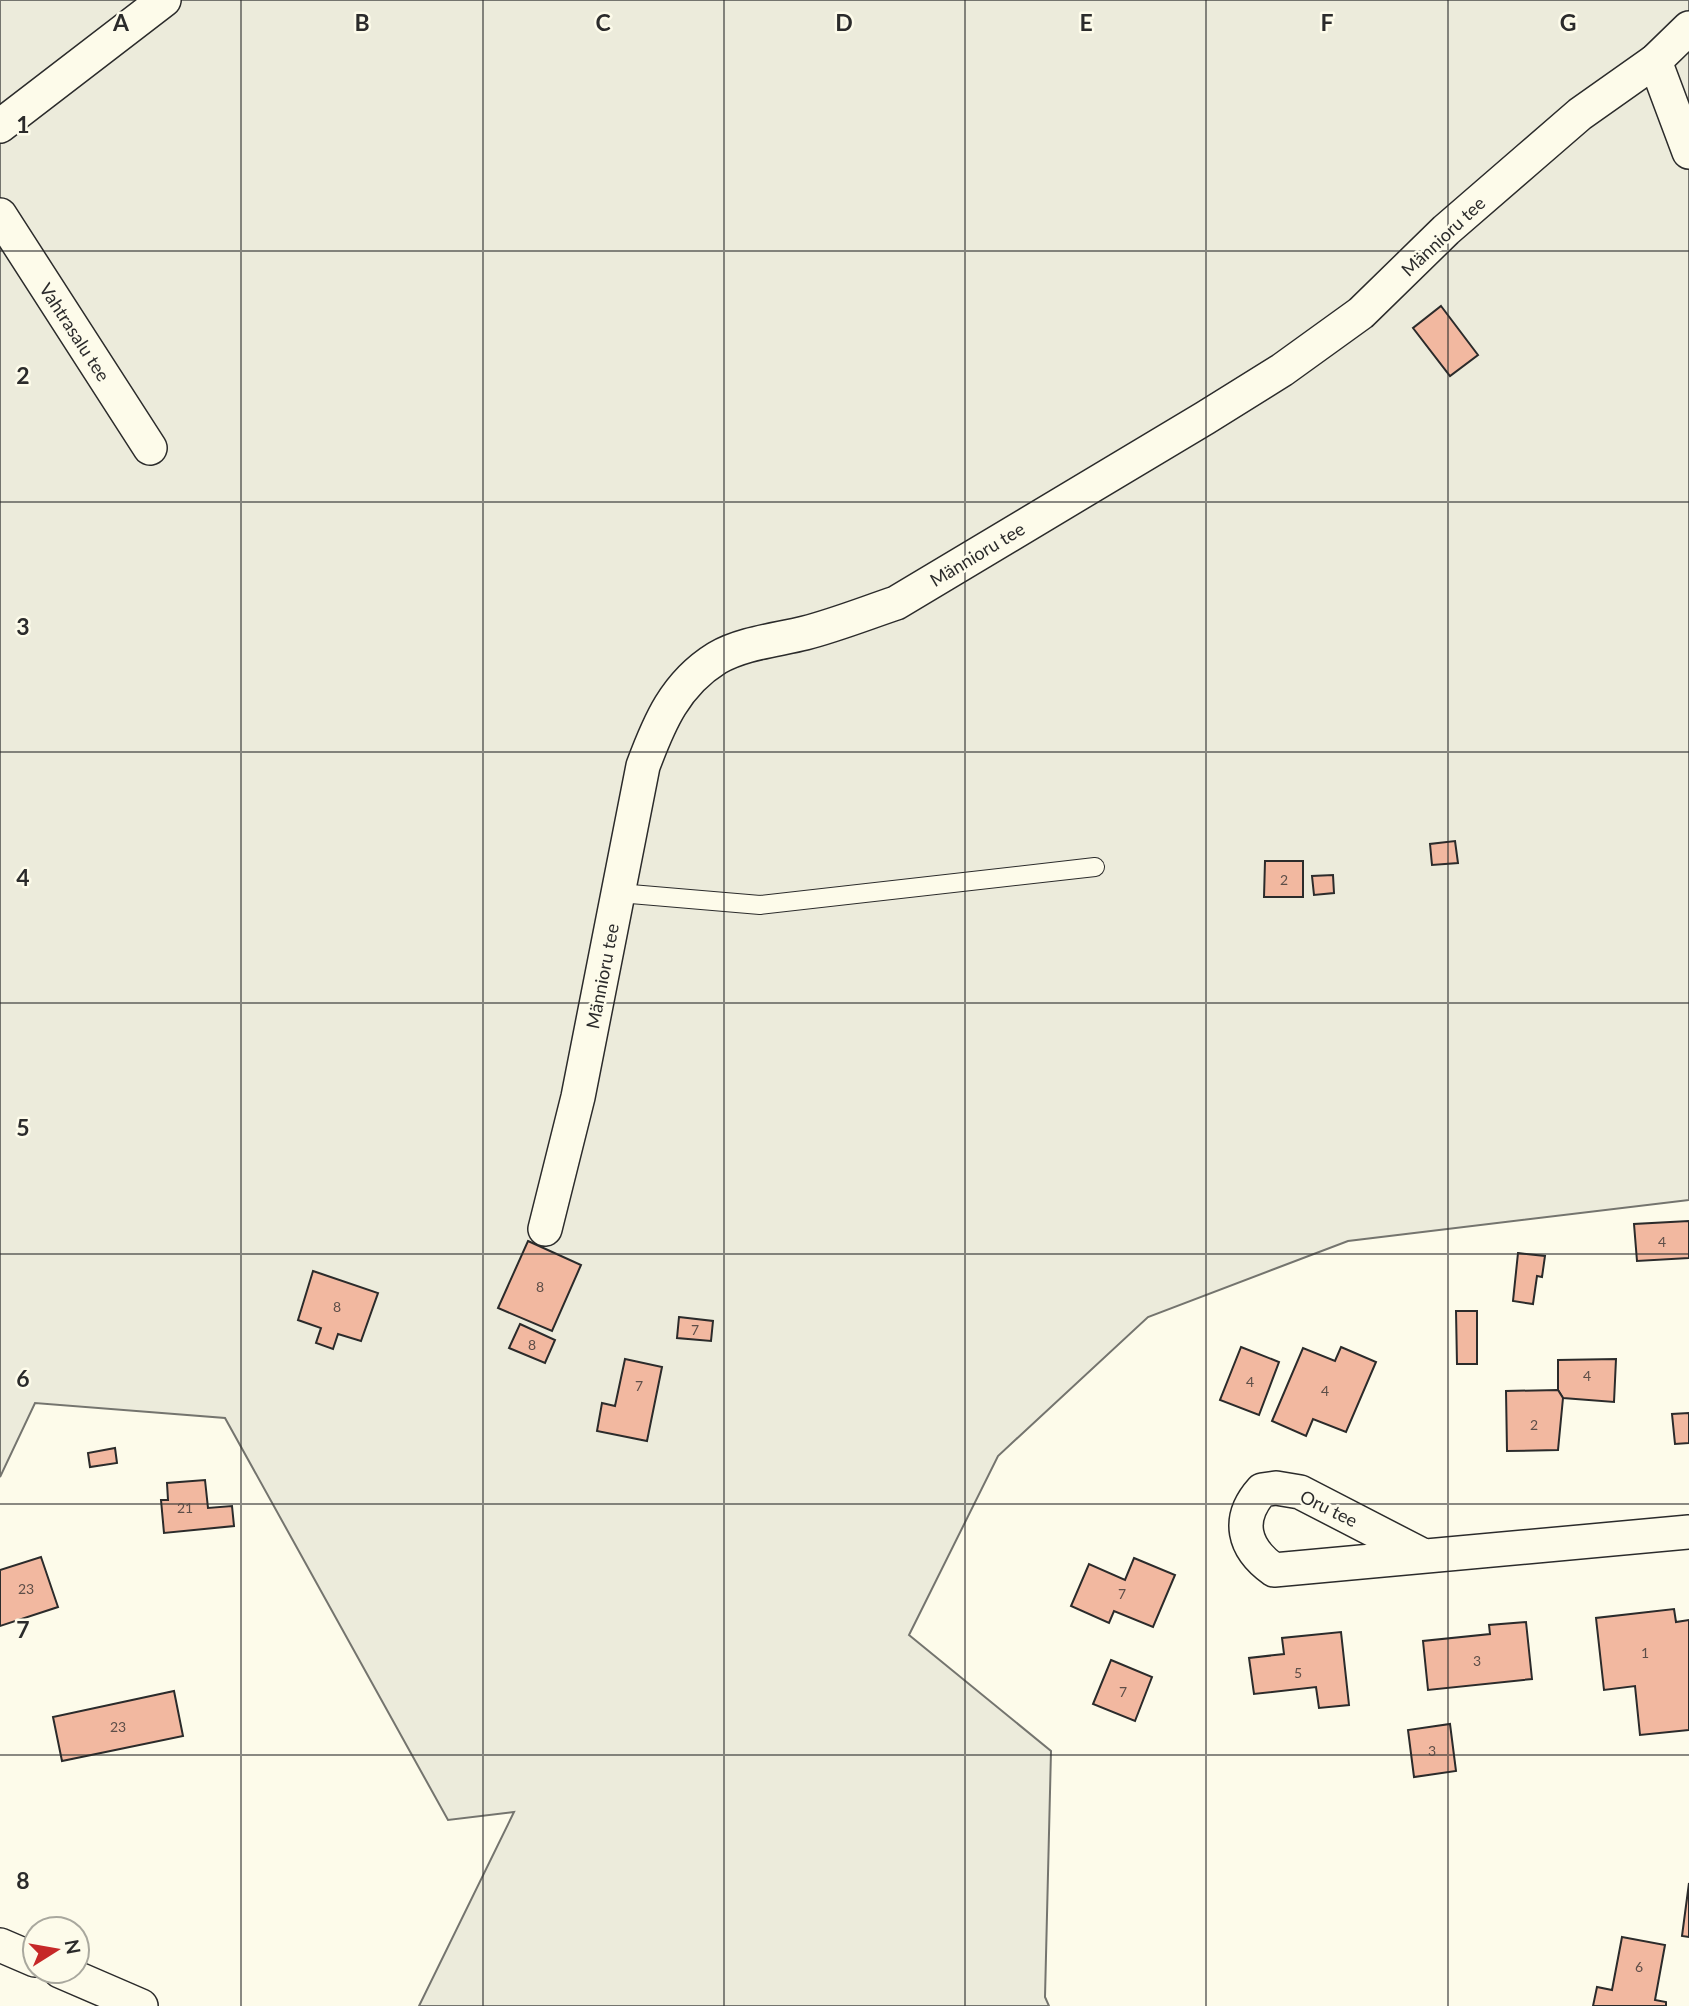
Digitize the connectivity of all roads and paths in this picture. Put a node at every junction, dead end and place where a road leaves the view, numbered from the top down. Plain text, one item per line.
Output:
1 (164, 0) edge
2 (1689, 28) edge
3 (1655, 61) junction
4 (0, 126) edge
5 (1689, 152) edge
6 (0, 215) edge
7 (150, 449) dead end
8 (1095, 867) dead end
9 (619, 893) junction
10 (545, 1229) dead end
11 (1689, 1532) edge
12 (1422, 1555) junction
13 (0, 1945) edge
14 (21, 1954) edge
15 (91, 1984) edge
16 (141, 2006) edge

1 - 4 street
2 - 3 street, Männioru tee
3 - 5 street
3 - 9 street, Männioru tee
6 - 7 street, Vahtrasalu tee
8 - 9 lane
9 - 10 street, Männioru tee
11 - 12 street, Oru tee
12 - 12 street, Oru tee
13 - 14 street
15 - 16 street

